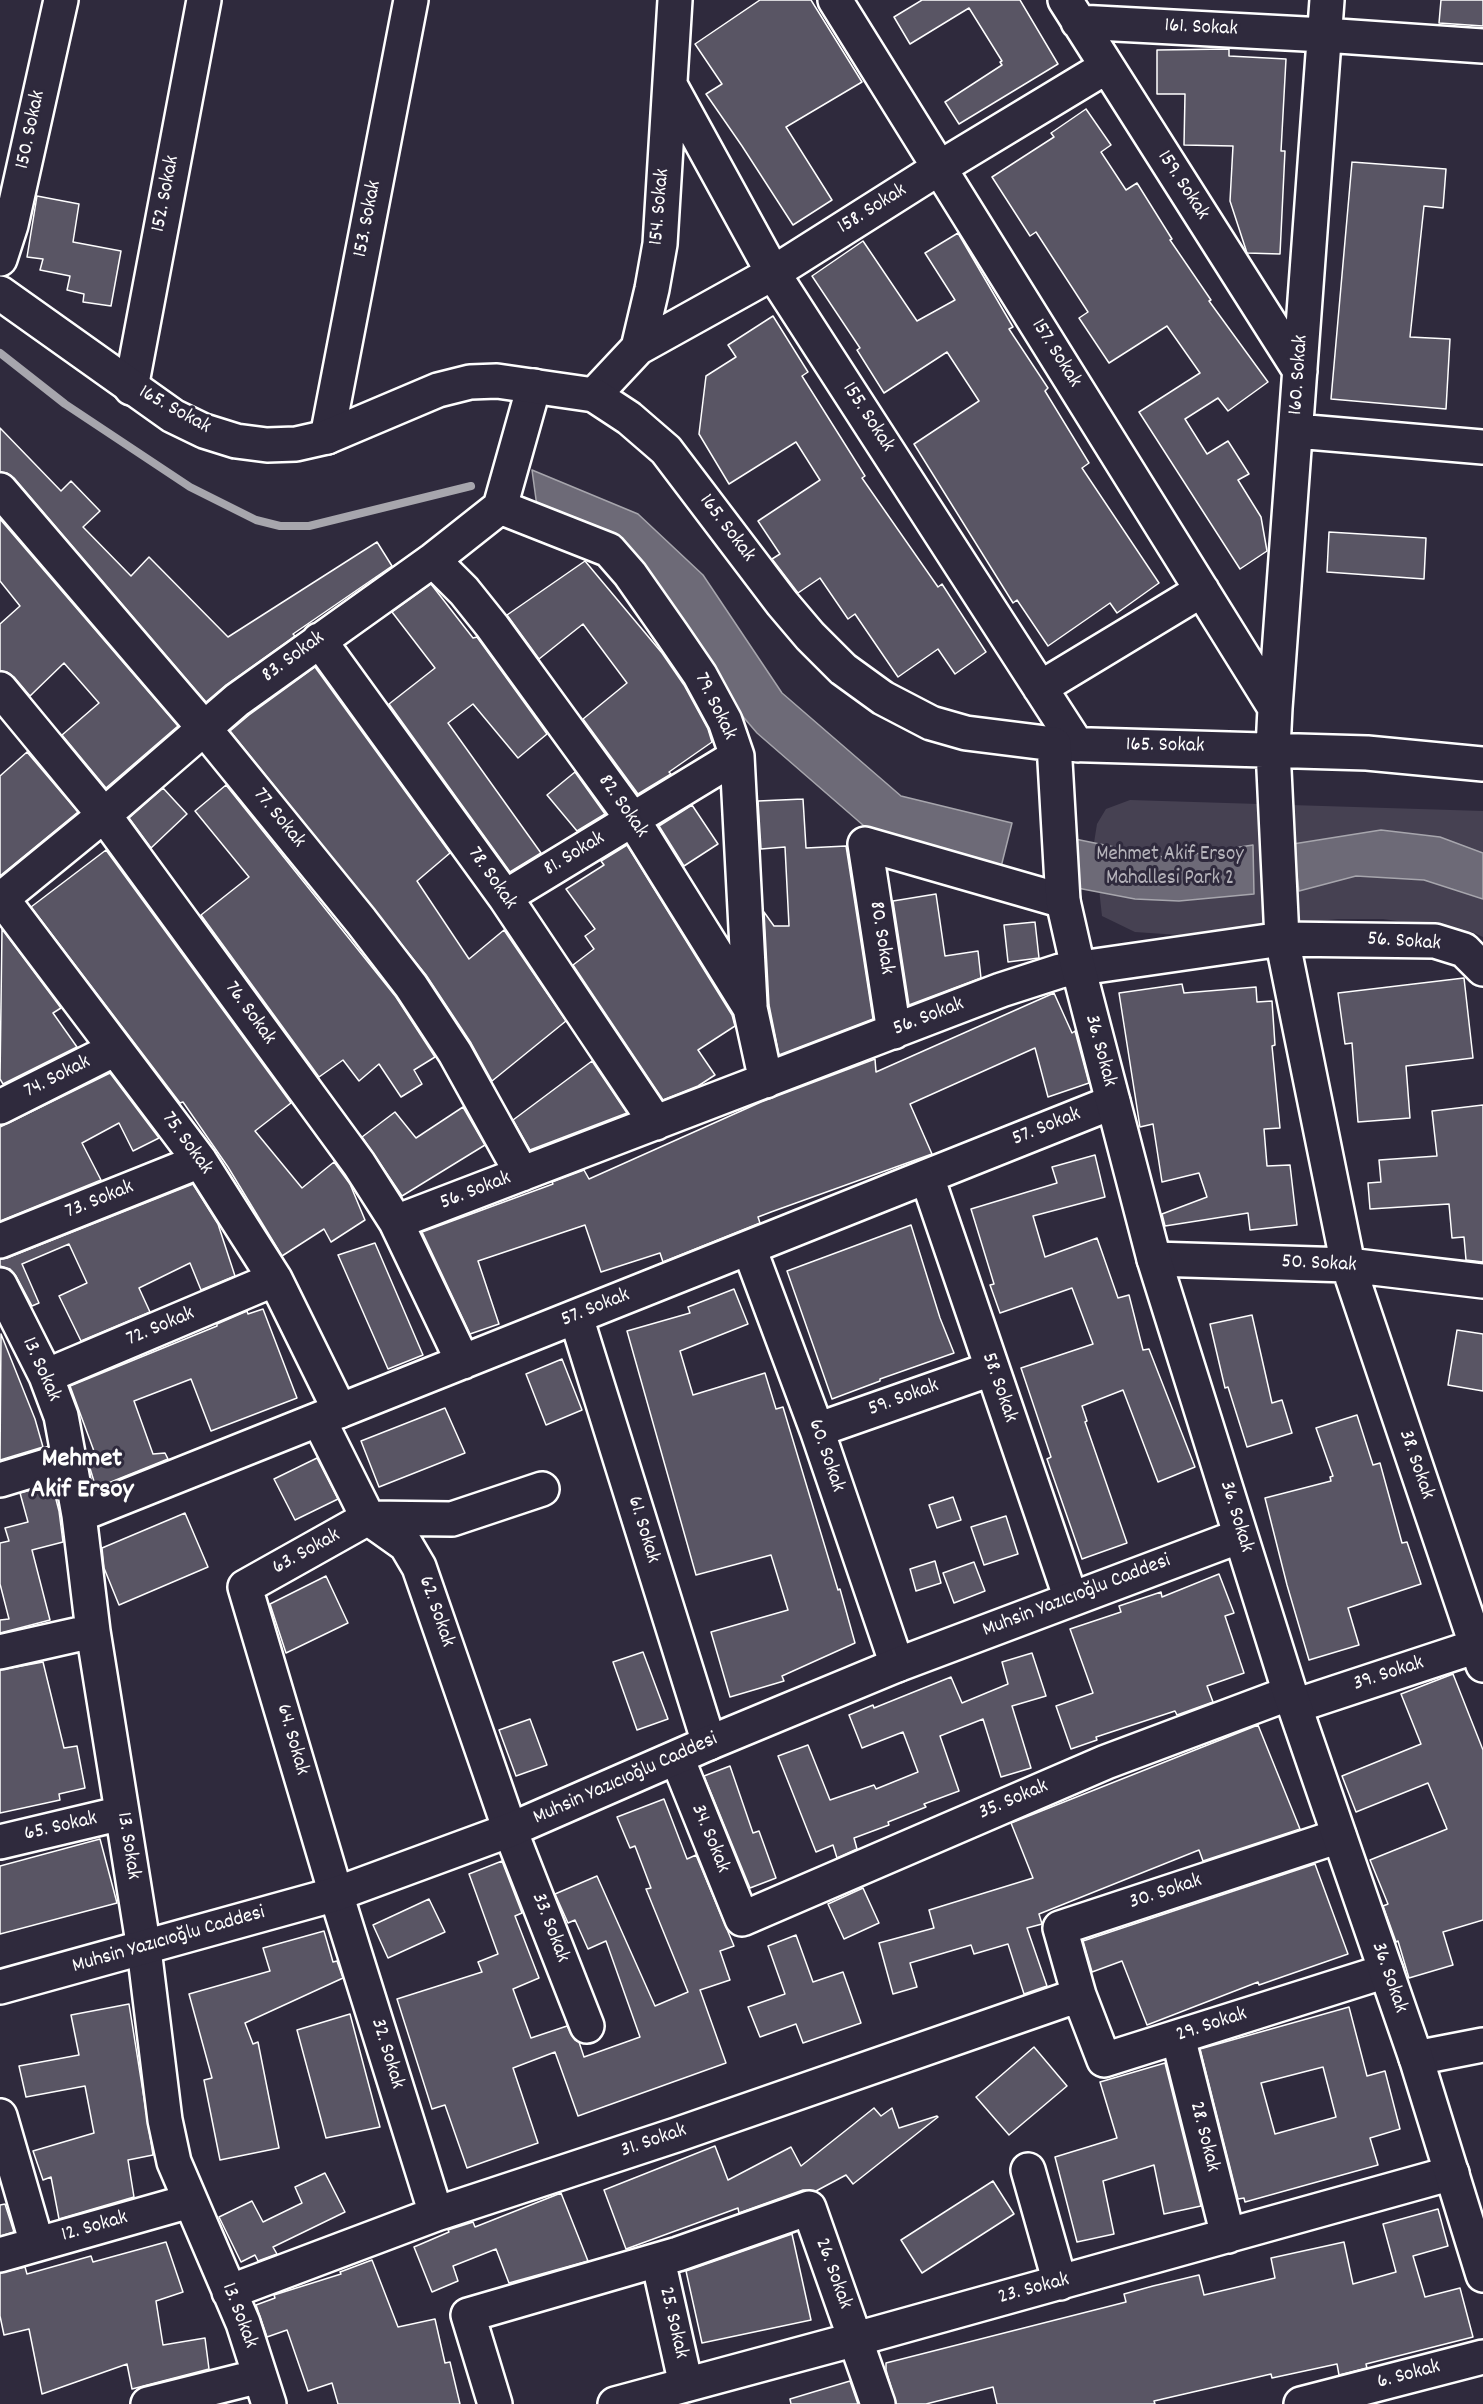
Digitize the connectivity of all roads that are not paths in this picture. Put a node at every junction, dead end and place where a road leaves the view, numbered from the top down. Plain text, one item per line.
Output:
1 (60, 0) edge
2 (204, 0) edge
3 (411, 0) edge
4 (675, 0) edge
5 (835, 0) edge
6 (1327, 0) edge
7 (1071, 11) edge
8 (1324, 35) junction
9 (1483, 46) edge
10 (1106, 67) junction
11 (670, 85) junction
12 (939, 168) junction
13 (0, 259) edge
14 (773, 273) junction
15 (0, 293) edge
16 (638, 348) junction
17 (1300, 371) junction
18 (534, 386) junction
19 (131, 388) junction
20 (594, 395) junction
21 (1296, 431) junction
22 (327, 437) junction
23 (1483, 447) edge
24 (0, 490) edge
25 (500, 507) junction
26 (433, 560) junction
27 (1202, 590) junction
28 (319, 640) junction
29 (1041, 688) junction
30 (0, 689) edge
31 (1275, 708) junction
32 (204, 728) junction
33 (1066, 744) junction
34 (1273, 749) junction
35 (737, 756) junction
36 (1483, 764) edge
37 (104, 815) junction
38 (633, 820) junction
39 (505, 897) junction
40 (1, 898) edge
41 (1063, 901) junction
42 (1282, 939) junction
43 (1078, 967) junction
44 (1483, 968) edge
45 (750, 1008) junction
46 (894, 1032) junction
47 (115, 1049) junction
48 (766, 1081) junction
49 (1113, 1102) junction
50 (0, 1107) edge
51 (656, 1123) junction
52 (200, 1161) junction
53 (522, 1174) junction
54 (927, 1177) junction
55 (396, 1222) junction
56 (0, 1240) edge
57 (749, 1248) junction
58 (1154, 1259) junction
59 (1348, 1265) junction
60 (275, 1279) junction
61 (1483, 1281) edge
62 (0, 1285) edge
63 (576, 1317) junction
64 (463, 1362) junction
65 (991, 1369) junction
66 (46, 1376) junction
67 (330, 1415) junction
68 (817, 1430) junction
69 (69, 1459) junction
70 (0, 1480) edge
71 (542, 1489) dead end
72 (79, 1515) junction
73 (368, 1518) junction
74 (1240, 1536) junction
75 (245, 1587) joint
76 (1071, 1599) junction
77 (93, 1631) junction
78 (2, 1647) edge
79 (1481, 1652) edge
80 (897, 1665) junction
81 (1293, 1700) junction
82 (709, 1743) junction
83 (677, 1758) junction
84 (122, 1813) junction
85 (510, 1830) junction
86 (1339, 1836) junction
87 (0, 1842) edge
88 (336, 1894) junction
89 (742, 1919) joint
90 (144, 1949) junction
91 (1386, 1971) junction
92 (0, 1987) edge
93 (1079, 1995) junction
94 (587, 2026) dead end
95 (1178, 2037) junction
96 (1483, 2045) edge
97 (1416, 2058) junction
98 (0, 2116) edge
99 (1028, 2170) dead end
100 (1452, 2173) junction
101 (190, 2201) junction
102 (436, 2214) junction
103 (1228, 2236) junction
104 (37, 2244) junction
105 (0, 2255) edge
106 (658, 2260) junction
107 (1483, 2275) edge
108 (1060, 2283) junction
109 (229, 2292) junction
110 (856, 2340) junction
111 (1483, 2357) edge
112 (686, 2385) junction
113 (264, 2390) edge
114 (148, 2404) edge
115 (495, 2404) edge
116 (615, 2404) edge
117 (878, 2404) edge
118 (1301, 2404) edge

1 - 13 street, 150. Sokak
2 - 19 street, 152. Sokak
3 - 22 street, 153. Sokak
4 - 11 street, 154. Sokak
5 - 12 street, 157. Sokak
6 - 8 street, 160. Sokak
7 - 8 street, 161. Sokak
7 - 10 street, 159. Sokak
8 - 9 street, 161. Sokak
8 - 17 street, 160. Sokak
10 - 12 street, 158. Sokak
10 - 17 street, 159. Sokak
11 - 14 street, 155. Sokak
11 - 16 street, 154. Sokak
12 - 14 street, 158. Sokak
12 - 27 street, 157. Sokak
14 - 16 street, 158. Sokak
14 - 29 street, 155. Sokak
15 - 19 street, 165. Sokak
16 - 20 street
17 - 21 street, 160. Sokak
18 - 20 street, 165. Sokak
18 - 22 street, 165. Sokak
18 - 25 street
19 - 22 street, 165. Sokak
20 - 33 street, 165. Sokak
21 - 23 street
21 - 31 street, 160. Sokak
24 - 32 street, 77. Sokak
25 - 26 street, 83. Sokak
25 - 35 street, 79. Sokak
26 - 28 street, 83. Sokak
26 - 38 street, 82. Sokak
27 - 29 street
27 - 31 street, 157. Sokak
28 - 32 street, 83. Sokak
28 - 39 street, 78. Sokak
29 - 33 street, 155. Sokak
30 - 37 street, 76. Sokak
31 - 34 street, 160. Sokak
32 - 37 street, 83. Sokak
32 - 53 street, 77. Sokak
33 - 34 street, 165. Sokak
33 - 41 street, 36. Sokak
34 - 36 street, 165. Sokak
34 - 42 street, 160. Sokak
35 - 38 street, 81. Sokak
35 - 45 street, 79. Sokak
37 - 40 street, 83. Sokak
37 - 55 street, 76. Sokak
38 - 39 street, 81. Sokak
38 - 45 street, 82. Sokak
39 - 51 street, 78. Sokak
40 - 47 street, 75. Sokak
41 - 43 street, 36. Sokak
41 - 46 street, 80. Sokak
42 - 43 street, 56. Sokak
42 - 44 street, 56. Sokak
42 - 59 street, 38. Sokak
43 - 46 street, 56. Sokak
43 - 49 street, 36. Sokak
45 - 48 street, 82. Sokak
46 - 48 street, 56. Sokak
47 - 50 street, 74. Sokak
47 - 52 street, 75. Sokak
48 - 51 street, 56. Sokak
49 - 54 street, 57. Sokak
49 - 58 street, 36. Sokak
51 - 53 street, 56. Sokak
52 - 56 street, 73. Sokak
52 - 60 street, 75. Sokak
53 - 55 street, 56. Sokak
54 - 57 street, 57. Sokak
54 - 65 street, 58. Sokak
55 - 64 street, 76. Sokak
57 - 63 street, 57. Sokak
57 - 68 street, 60. Sokak
58 - 59 street, 50. Sokak
58 - 74 street, 36. Sokak
59 - 61 street, 50. Sokak
59 - 79 street, 38. Sokak
60 - 66 street, 72. Sokak
60 - 67 street, 75. Sokak
62 - 66 street, 13. Sokak
63 - 64 street, 57. Sokak
63 - 82 street, 61. Sokak
64 - 67 street, 57. Sokak
65 - 68 street, 59. Sokak
65 - 76 street, 58. Sokak
66 - 69 street, 13. Sokak
67 - 72 street, 57. Sokak
67 - 73 street, 62. Sokak
68 - 80 street, 60. Sokak
69 - 70 street
69 - 72 street, 13. Sokak
71 - 73 street
72 - 77 street, 13. Sokak
73 - 75 street, 63. Sokak
73 - 85 street, 62. Sokak
74 - 76 street, Muhsin Yazıcıoğlu Caddesi
74 - 81 street, 36. Sokak
75 - 88 street, 64. Sokak
76 - 80 street, Muhsin Yazıcıoğlu Caddesi
77 - 78 street
77 - 84 street, 13. Sokak
79 - 81 street, 39. Sokak
80 - 82 street, Muhsin Yazıcıoğlu Caddesi
81 - 86 street, 36. Sokak
81 - 89 street, 35. Sokak
82 - 83 street, Muhsin Yazıcıoğlu Caddesi
83 - 85 street, Muhsin Yazıcıoğlu Caddesi
83 - 89 street, 34. Sokak
84 - 87 street, 65. Sokak
84 - 90 street, 13. Sokak
85 - 88 street, Muhsin Yazıcıoğlu Caddesi
85 - 94 street, 33. Sokak
86 - 91 street, 36. Sokak
86 - 93 street, 30. Sokak
88 - 90 street, Muhsin Yazıcıoğlu Caddesi
88 - 102 street, 32. Sokak
90 - 92 street, Muhsin Yazıcıoğlu Caddesi
90 - 101 street, 13. Sokak
91 - 95 street, 29. Sokak
91 - 97 street, 36. Sokak
93 - 95 street, 29. Sokak
93 - 102 street, 31. Sokak
95 - 103 street, 28. Sokak
96 - 97 street
97 - 100 street, 36. Sokak
98 - 104 street
99 - 108 street
100 - 103 street, 23. Sokak
100 - 107 street, 36. Sokak
101 - 104 street, 12. Sokak
101 - 109 street, 13. Sokak
102 - 109 street, 31. Sokak
103 - 108 street, 23. Sokak
104 - 105 street, 12. Sokak
106 - 110 street, 26. Sokak
106 - 112 street, 25. Sokak
106 - 115 street
108 - 110 street, 23. Sokak
109 - 113 street, 13. Sokak
110 - 112 street, 23. Sokak
110 - 117 street, 26. Sokak
111 - 118 street, 6. Sokak
112 - 116 street, 23. Sokak
113 - 114 street

